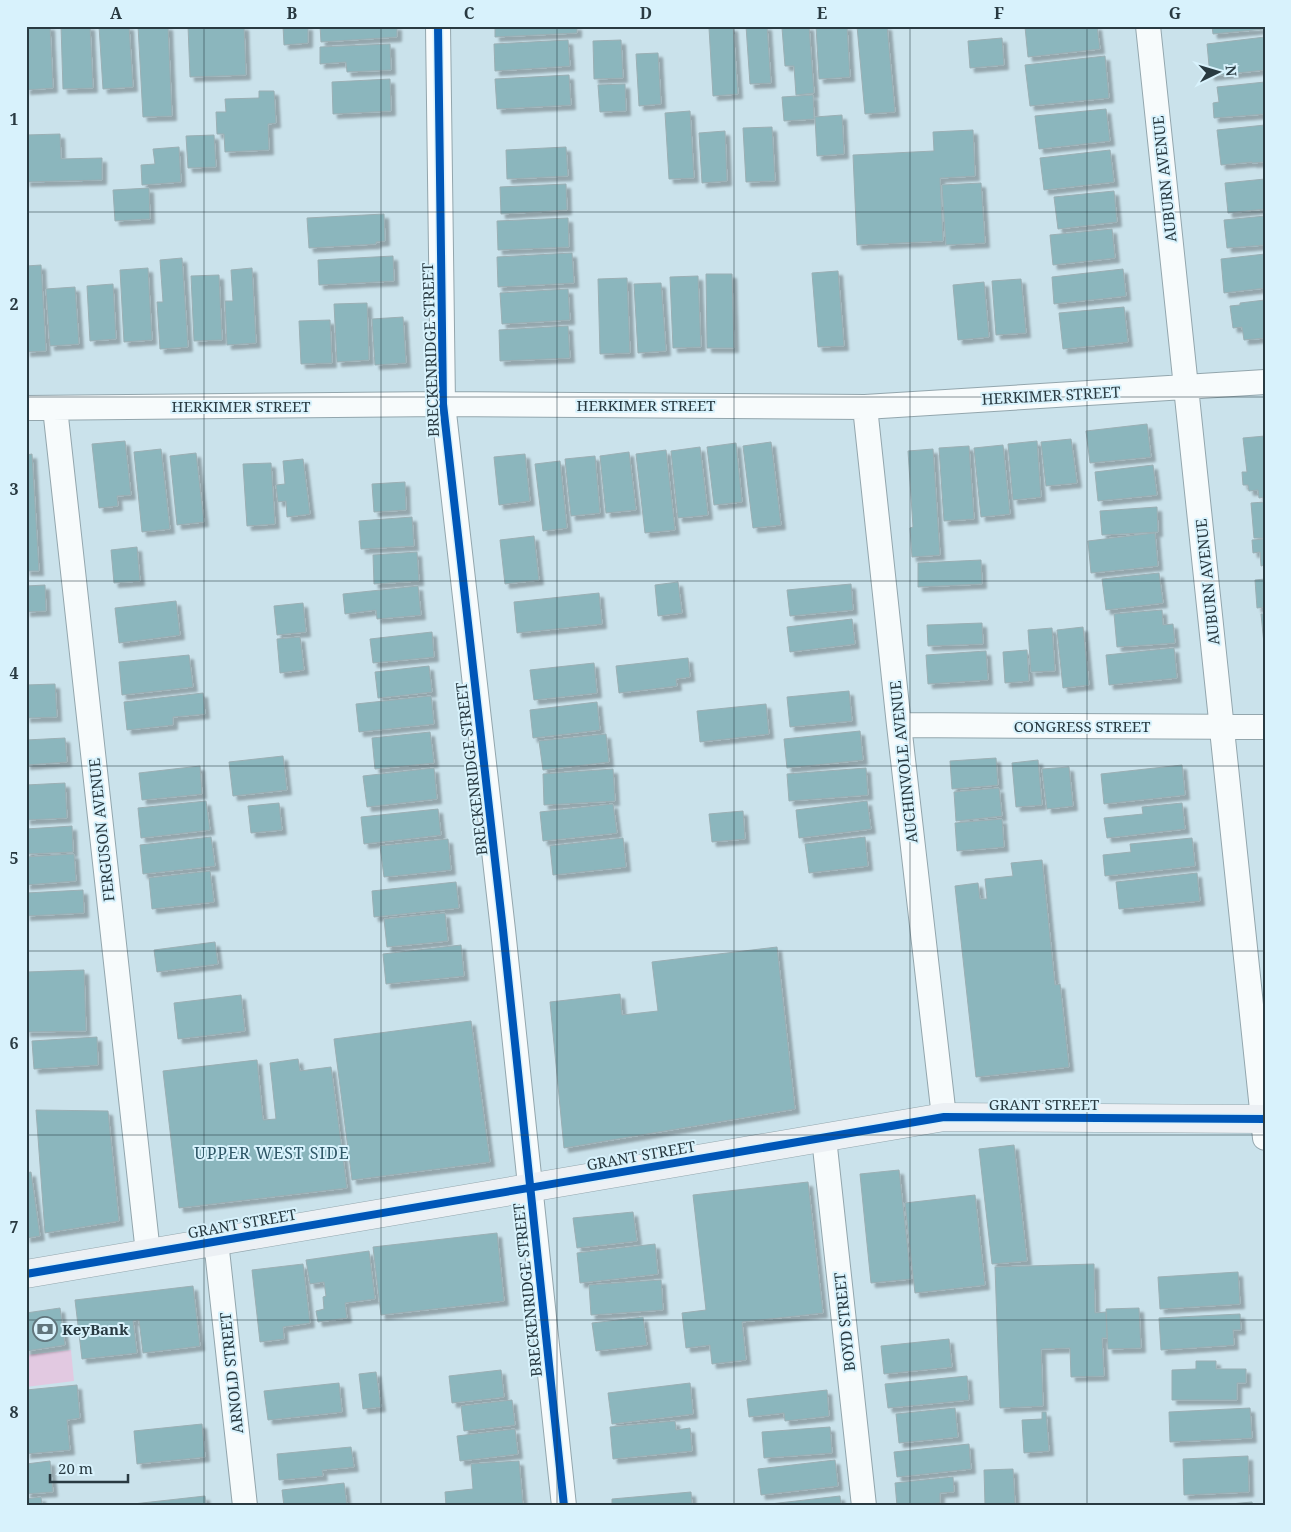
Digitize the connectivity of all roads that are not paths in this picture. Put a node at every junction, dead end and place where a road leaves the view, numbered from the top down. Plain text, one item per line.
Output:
1 (438, 26) edge
2 (1148, 26) edge
3 (1265, 382) edge
4 (1186, 387) junction
5 (443, 404) junction
6 (865, 407) junction
7 (26, 408) edge
8 (55, 408) junction
9 (899, 725) junction
10 (1222, 727) junction
11 (1265, 727) edge
12 (944, 1117) junction
13 (1264, 1125) edge
14 (824, 1138) junction
15 (530, 1188) junction
16 (216, 1241) junction
17 (148, 1253) junction
18 (26, 1274) edge
19 (245, 1506) edge
20 (564, 1506) edge
21 (864, 1506) edge

1 - 5 street, BRECKENRIDGE STREET
2 - 4 street, AUBURN AVENUE
3 - 4 street, HERKIMER STREET
4 - 6 street, HERKIMER STREET
4 - 10 street, AUBURN AVENUE
5 - 6 street, HERKIMER STREET
5 - 8 street, HERKIMER STREET
5 - 15 street, BRECKENRIDGE STREET
6 - 9 street, AUCHINVOLE AVENUE
7 - 8 street, HERKIMER STREET
8 - 17 street, FERGUSON AVENUE
9 - 10 street, CONGRESS STREET
9 - 12 street, AUCHINVOLE AVENUE
10 - 11 street, CONGRESS STREET
10 - 13 street, AUBURN AVENUE
12 - 13 street, GRANT STREET
12 - 14 street, GRANT STREET
14 - 15 street, GRANT STREET
14 - 21 street, BOYD STREET
15 - 16 street, GRANT STREET
15 - 20 street, BRECKENRIDGE STREET
16 - 17 street, GRANT STREET
16 - 19 street, ARNOLD STREET
17 - 18 street, GRANT STREET

